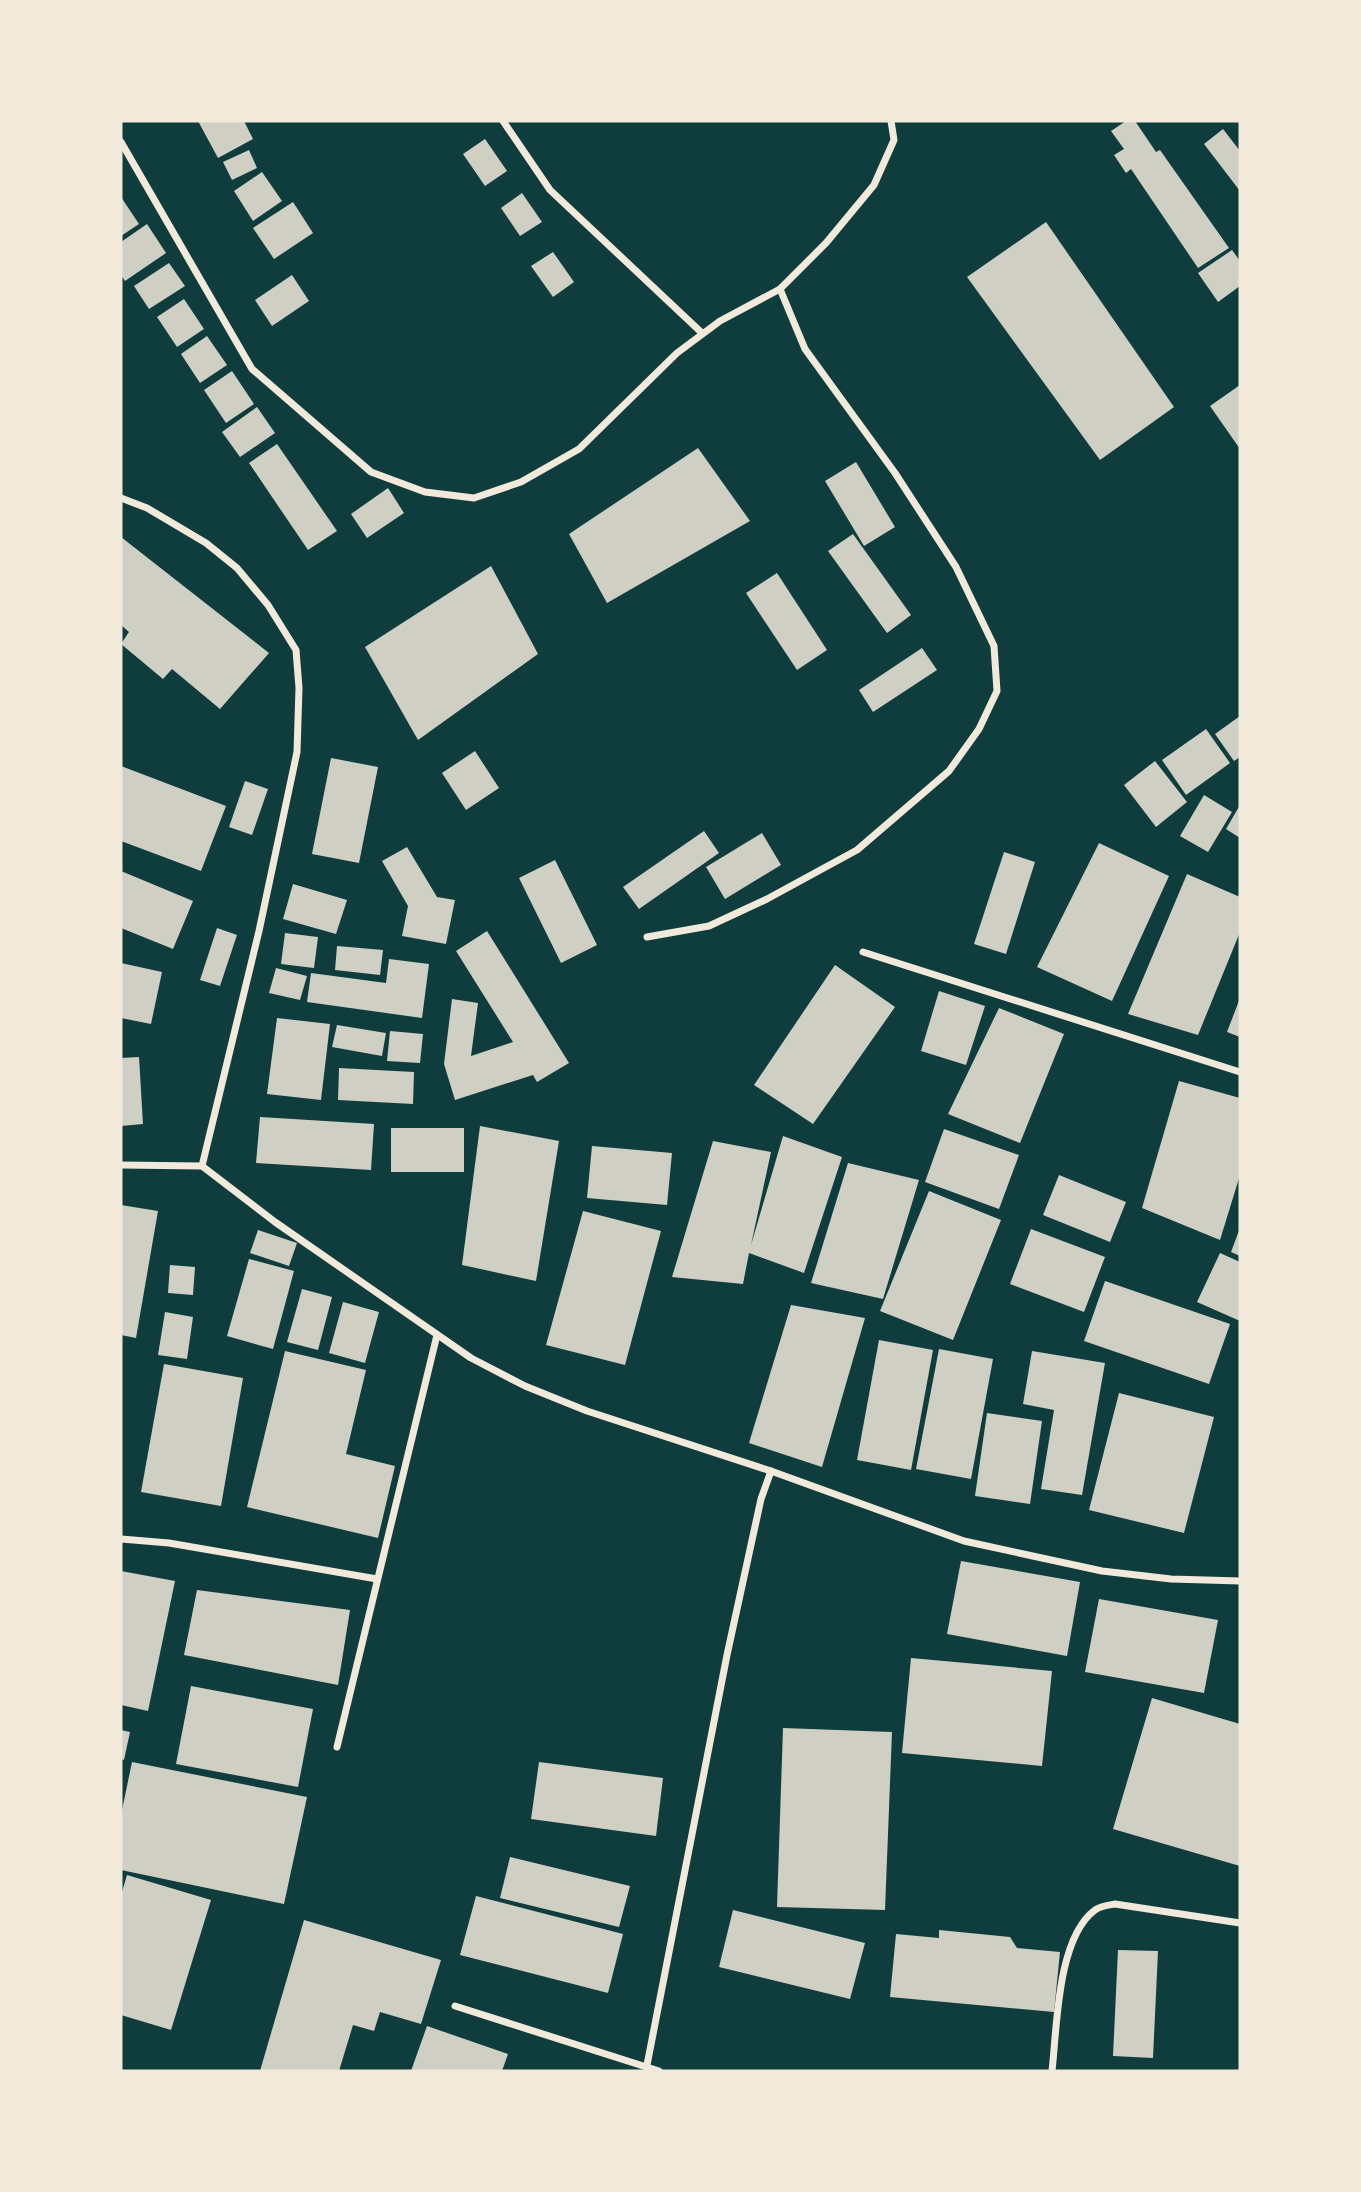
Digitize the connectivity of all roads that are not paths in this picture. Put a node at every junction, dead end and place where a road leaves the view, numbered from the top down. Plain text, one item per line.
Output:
1 (503, 121) edge
2 (891, 121) edge
3 (121, 142) edge
4 (780, 289) junction
5 (702, 333) junction
6 (121, 498) edge
7 (647, 937) dead end
8 (863, 952) dead end
9 (1240, 1072) edge
10 (121, 1165) edge
11 (202, 1166) junction
12 (437, 1335) junction
13 (771, 1471) junction
14 (121, 1538) edge
15 (377, 1579) junction
16 (1240, 1581) edge
17 (337, 1747) dead end
18 (1240, 1923) edge
19 (455, 2006) dead end
20 (647, 2065) junction
21 (659, 2071) edge
22 (1052, 2071) edge

1 - 5 street
2 - 4 street
3 - 5 street
4 - 5 street
4 - 7 street
6 - 11 street
8 - 9 street
10 - 11 street
11 - 12 street
12 - 13 street
12 - 15 street
13 - 16 street
13 - 20 street
14 - 15 street
15 - 17 street
18 - 22 street
19 - 20 street
20 - 21 street

